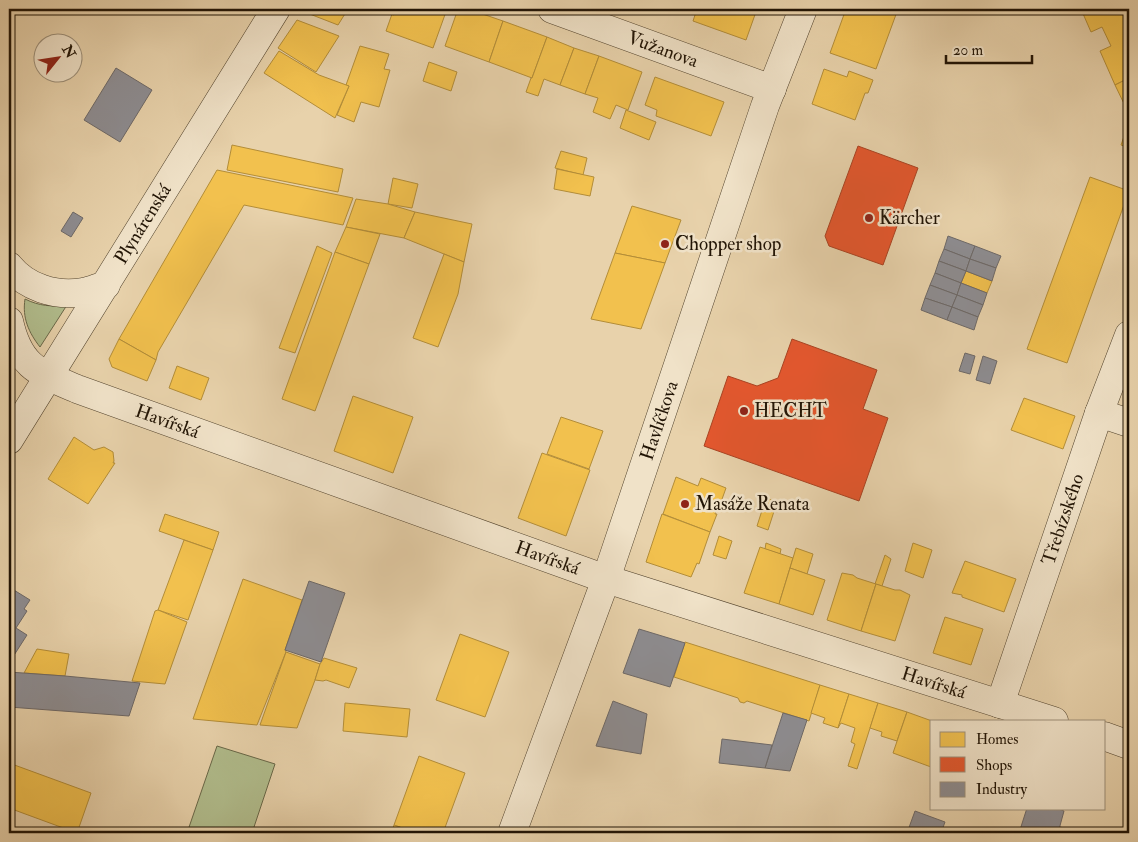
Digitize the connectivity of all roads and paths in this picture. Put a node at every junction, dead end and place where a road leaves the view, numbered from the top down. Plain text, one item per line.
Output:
1 (276, 9) edge
2 (552, 9) edge
3 (803, 9) edge
4 (772, 89) junction
5 (9, 266) edge
6 (106, 285) junction
7 (9, 321) edge
8 (1129, 335) edge
9 (49, 377) junction
10 (1099, 413) junction
11 (1129, 423) edge
12 (9, 440) edge
13 (606, 579) junction
14 (1000, 704) junction
15 (1051, 720) edge
16 (1106, 737) edge
17 (1129, 745) edge
18 (512, 833) edge

1 - 6 street, Plynárenská
2 - 4 street, Vužanova
3 - 4 street, Havlíčkova
4 - 13 street, Havlíčkova
5 - 6 street
6 - 9 street, Plynárenská
7 - 9 street, Havířská
8 - 10 street, Třebízského
9 - 12 street, Plynárenská
9 - 13 street, Havířská
10 - 11 street
10 - 14 street, Třebízského
13 - 14 street, Havířská
13 - 18 street, Havlíčkova
14 - 15 street, Havířská
16 - 17 street

